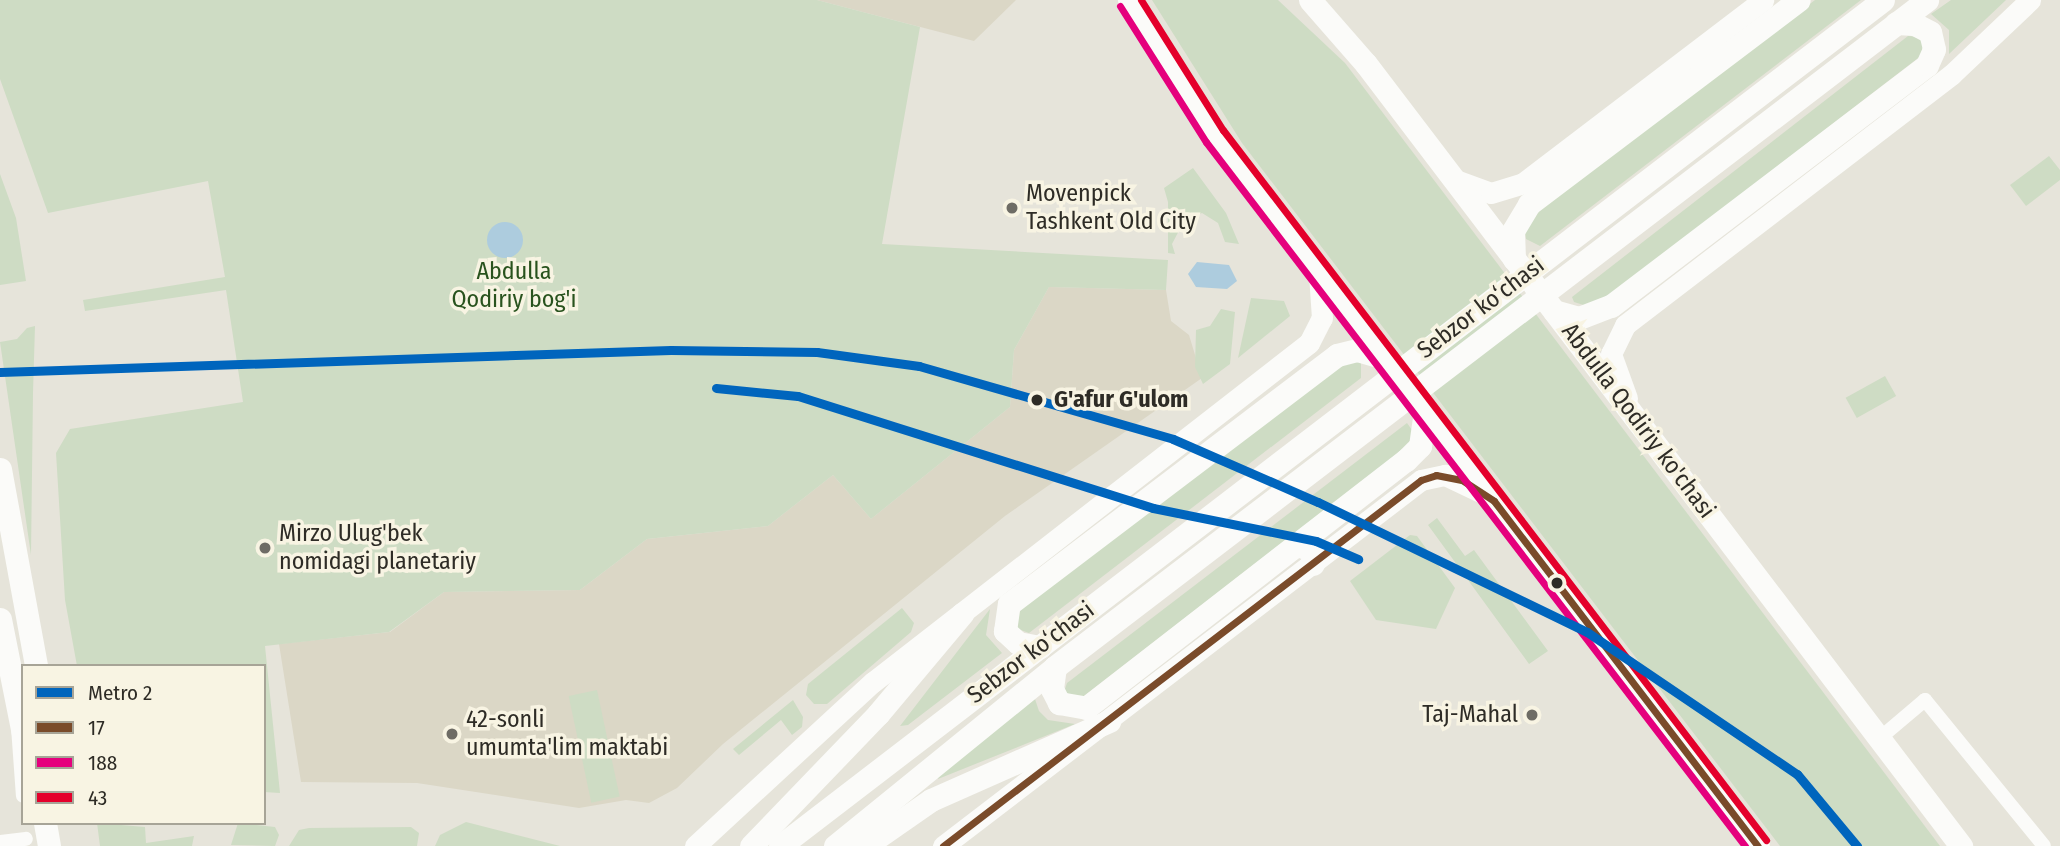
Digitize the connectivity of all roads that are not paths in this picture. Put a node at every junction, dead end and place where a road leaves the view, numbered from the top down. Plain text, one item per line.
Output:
1 (1129, 0) edge
2 (1310, 0) edge
3 (1763, 0) edge
4 (1798, 0) edge
5 (1927, 0) edge
6 (2030, 0) edge
7 (1880, 1) edge
8 (1896, 23) junction
9 (1453, 178) junction
10 (1514, 259) junction
11 (1319, 274) junction
12 (1554, 311) junction
13 (1382, 357) junction
14 (1425, 409) junction
15 (1639, 423) junction
16 (0, 469) edge
17 (1494, 501) junction
18 (1298, 545) junction
19 (1313, 564) junction
20 (962, 614) junction
21 (0, 619) edge
22 (1040, 647) junction
23 (36, 664) edge
24 (1055, 667) junction
25 (20, 713) edge
26 (1109, 721) junction
27 (1880, 738) junction
28 (21, 741) edge
29 (45, 825) edge
30 (0, 842) edge
31 (27, 842) edge
32 (49, 846) edge
33 (695, 846) edge
34 (751, 846) edge
35 (780, 846) edge
36 (835, 846) edge
37 (865, 846) edge
38 (943, 846) edge
39 (1758, 846) edge
40 (1961, 846) edge
41 (2044, 846) edge

1 - 11 main road
2 - 9 main road, Abdulla Qodiriy ko'chasi
3 - 9 street
4 - 10 main road
5 - 8 main road, Sebzor ko‘chasi
6 - 15 street
7 - 22 main road, Sebzor ko‘chasi
8 - 12 main road
8 - 24 main road, Sebzor ko‘chasi
9 - 10 main road, Abdulla Qodiriy ko'chasi
10 - 12 main road, Abdulla Qodiriy ko'chasi
11 - 13 main road
11 - 20 street
12 - 15 main road, Abdulla Qodiriy ko'chasi
13 - 14 main road
13 - 22 main road
14 - 17 main road
14 - 18 main road
15 - 27 main road, Abdulla Qodiriy ko'chasi
16 - 23 main road
17 - 19 street
17 - 39 main road
18 - 19 main road
18 - 24 main road
19 - 26 street
20 - 33 street
20 - 34 main road
21 - 25 main road
22 - 35 main road, Sebzor ko‘chasi
24 - 36 main road, Sebzor ko‘chasi
25 - 28 street
26 - 37 main road
26 - 38 street
27 - 40 main road, Abdulla Qodiriy ko'chasi
27 - 41 street
29 - 32 main road
30 - 31 street

